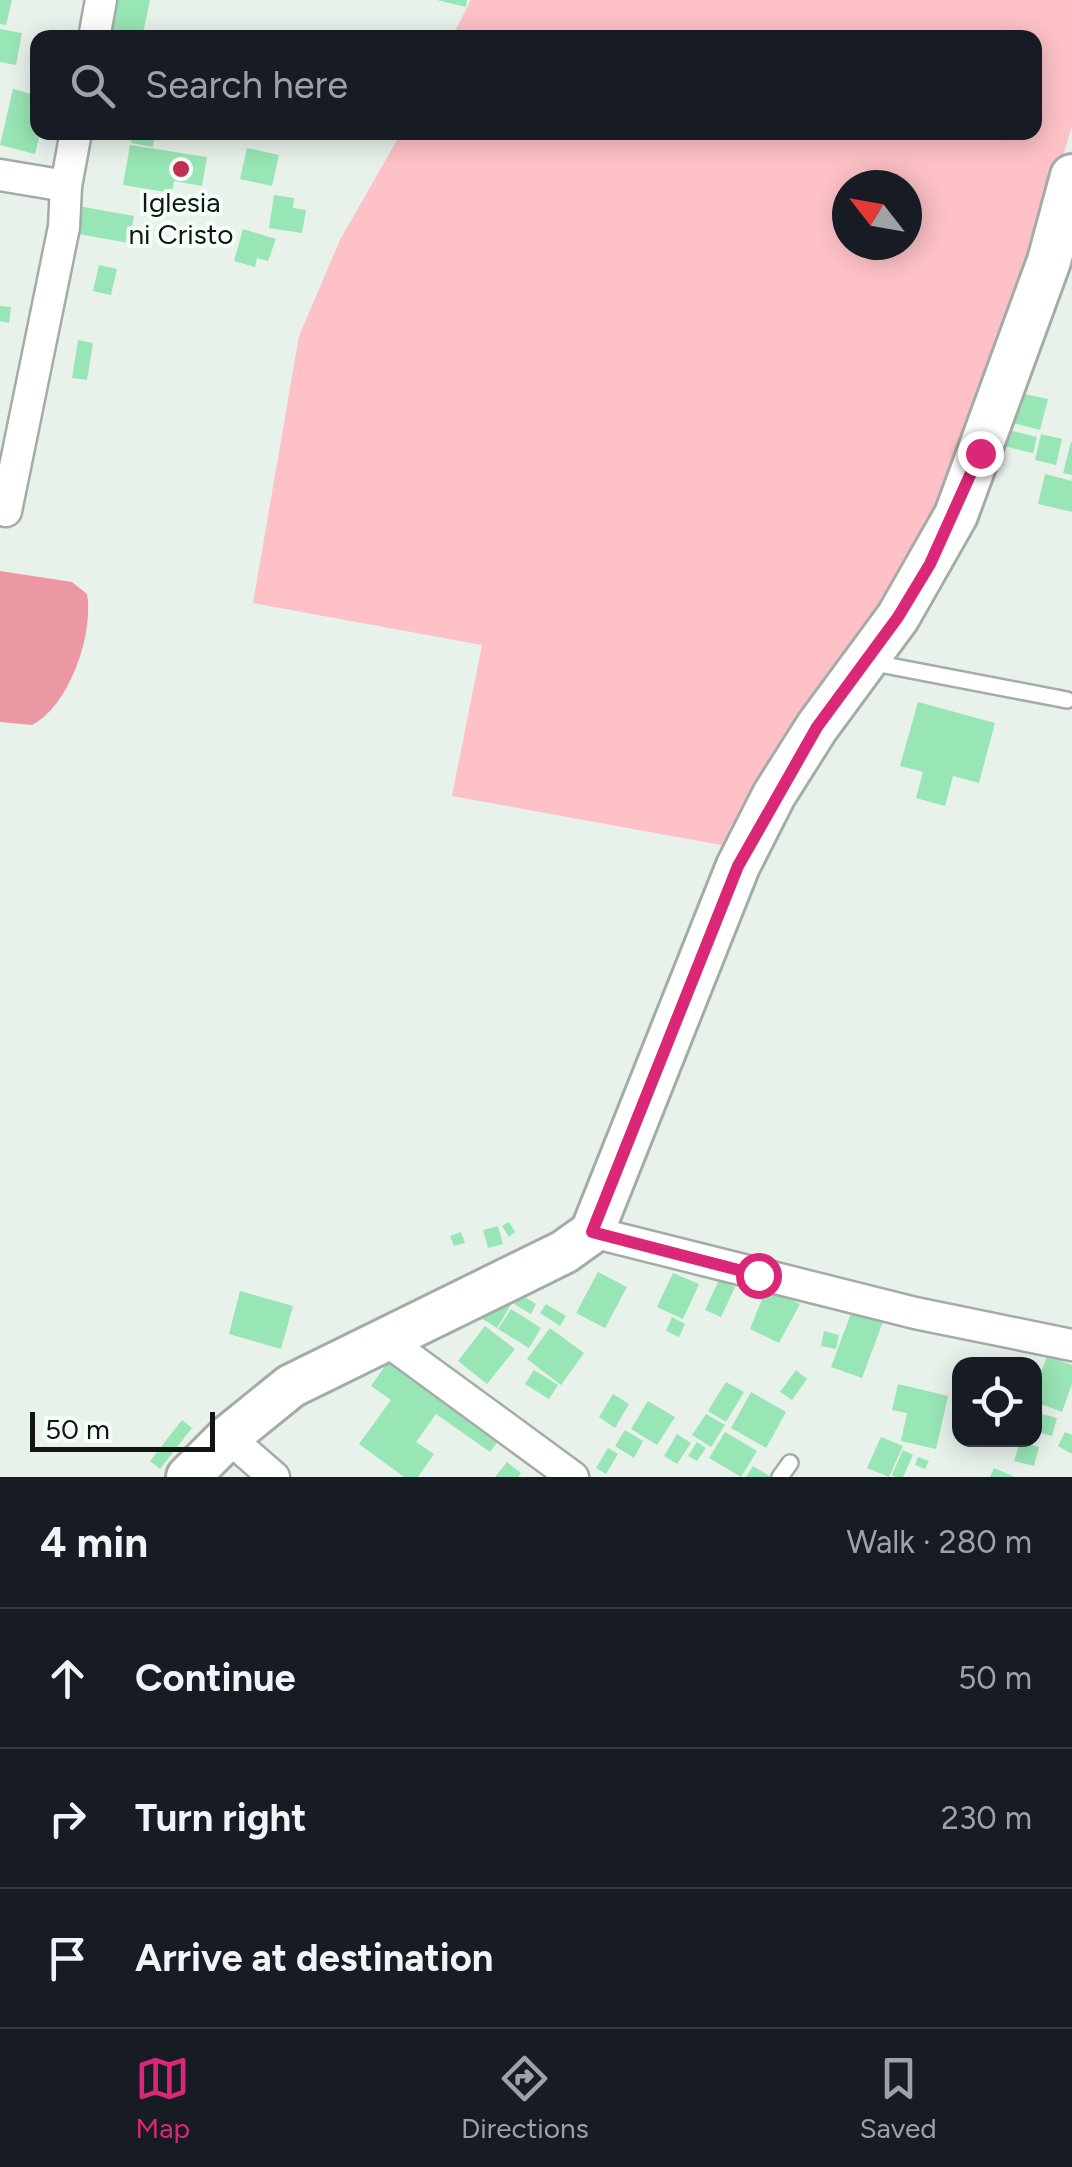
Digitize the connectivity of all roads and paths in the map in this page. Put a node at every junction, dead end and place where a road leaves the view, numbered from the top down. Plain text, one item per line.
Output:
1 (101, 0) edge
2 (95, 30) edge
3 (75, 140) edge
4 (0, 175) edge
5 (1072, 176) edge
6 (66, 186) junction
7 (6, 510) dead end
8 (865, 662) junction
9 (1067, 700) dead end
10 (592, 1232) junction
11 (384, 1338) junction
12 (1072, 1346) edge
13 (228, 1437) junction
14 (188, 1477) edge
15 (274, 1477) edge
16 (573, 1477) edge

1 - 2 street
3 - 6 street
4 - 6 street
5 - 8 street
6 - 7 street
8 - 9 lane
8 - 10 street
10 - 11 street
10 - 12 street
11 - 13 street
11 - 16 street
13 - 14 street
13 - 15 street

